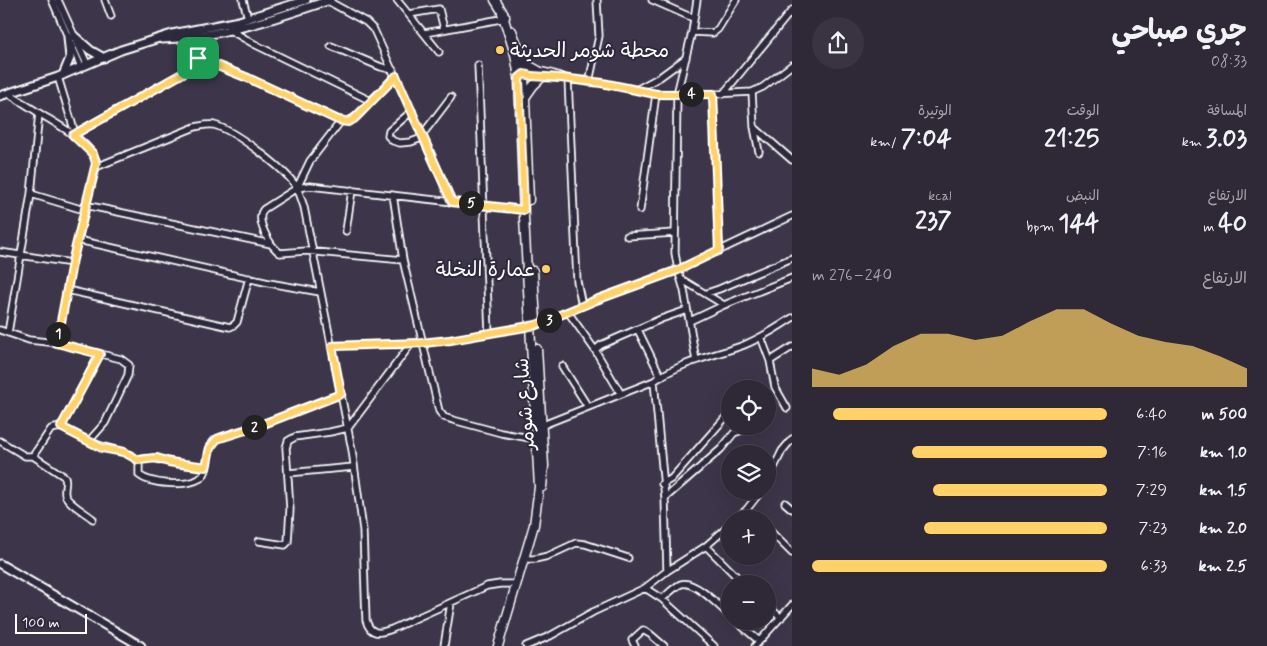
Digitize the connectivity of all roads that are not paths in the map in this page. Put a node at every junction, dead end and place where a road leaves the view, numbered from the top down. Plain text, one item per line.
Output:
1 (52, 0) edge
2 (58, 0) edge
3 (105, 0) edge
4 (243, 0) edge
5 (306, 0) edge
6 (329, 0) edge
7 (397, 0) edge
8 (495, 0) edge
9 (597, 0) edge
10 (652, 0) edge
11 (697, 0) edge
12 (736, 0) edge
13 (287, 3) edge
14 (792, 10) edge
15 (409, 14) junction
16 (110, 16) dead end
17 (503, 16) junction
18 (248, 18) junction
19 (694, 18) junction
20 (226, 27) junction
21 (444, 28) junction
22 (692, 32) junction
23 (424, 33) junction
24 (71, 36) junction
25 (198, 36) junction
26 (154, 39) junction
27 (331, 46) dead end
28 (438, 52) dead end
29 (521, 55) junction
30 (104, 58) junction
31 (198, 58) junction
32 (686, 58) junction
33 (478, 65) dead end
34 (792, 65) edge
35 (84, 66) junction
36 (393, 70) junction
37 (540, 74) junction
38 (60, 76) junction
39 (396, 76) junction
40 (522, 76) junction
41 (568, 80) junction
42 (588, 82) junction
43 (636, 90) junction
44 (752, 92) junction
45 (9, 94) junction
46 (656, 94) junction
47 (677, 94) junction
48 (713, 94) junction
49 (723, 94) junction
50 (0, 96) edge
51 (526, 96) junction
52 (451, 97) dead end
53 (371, 101) junction
54 (412, 111) junction
55 (39, 113) junction
56 (342, 121) junction
57 (754, 127) junction
58 (74, 134) junction
59 (422, 137) junction
60 (759, 152) dead end
61 (792, 160) edge
62 (96, 168) junction
63 (297, 188) junction
64 (352, 190) junction
65 (30, 194) junction
66 (393, 196) junction
67 (452, 202) junction
68 (484, 204) junction
69 (85, 208) junction
70 (524, 210) junction
71 (640, 210) dead end
72 (792, 216) edge
73 (346, 232) dead end
74 (675, 233) junction
75 (627, 236) dead end
76 (78, 240) junction
77 (271, 244) junction
78 (719, 250) junction
79 (312, 251) junction
80 (0, 252) edge
81 (21, 254) junction
82 (792, 258) edge
83 (403, 260) junction
84 (72, 263) junction
85 (678, 270) junction
86 (249, 278) junction
87 (792, 278) edge
88 (681, 279) junction
89 (67, 290) junction
90 (320, 292) junction
91 (707, 293) junction
92 (724, 305) junction
93 (582, 306) junction
94 (687, 310) junction
95 (568, 312) junction
96 (792, 318) edge
97 (690, 321) junction
98 (533, 325) junction
99 (0, 330) edge
100 (638, 330) junction
101 (8, 333) junction
102 (489, 333) junction
103 (761, 337) junction
104 (57, 343) junction
105 (422, 343) junction
106 (411, 344) junction
107 (332, 346) junction
108 (792, 347) edge
109 (595, 350) junction
110 (100, 354) junction
111 (696, 360) junction
112 (770, 361) junction
113 (562, 366) dead end
114 (661, 376) junction
115 (654, 382) junction
116 (341, 394) junction
117 (621, 394) junction
118 (588, 407) junction
119 (786, 408) dead end
120 (721, 422) edge
121 (61, 427) junction
122 (539, 427) junction
123 (348, 428) junction
124 (732, 435) edge
125 (536, 439) junction
126 (792, 439) edge
127 (0, 441) edge
128 (89, 441) junction
129 (33, 456) junction
130 (138, 460) junction
131 (776, 463) edge
132 (206, 467) junction
133 (354, 467) junction
134 (288, 473) junction
135 (662, 484) junction
136 (539, 498) junction
137 (664, 498) junction
138 (754, 500) edge
139 (786, 503) dead end
140 (792, 509) edge
141 (746, 510) edge
142 (93, 518) dead end
143 (721, 533) edge
144 (776, 537) edge
145 (260, 540) dead end
146 (706, 546) junction
147 (792, 553) edge
148 (628, 558) dead end
149 (524, 559) junction
150 (0, 564) edge
151 (667, 570) junction
152 (735, 575) edge
153 (516, 584) junction
154 (645, 588) junction
155 (662, 599) junction
156 (451, 603) junction
157 (792, 605) edge
158 (721, 608) edge
159 (776, 613) edge
160 (781, 618) junction
161 (745, 630) edge
162 (757, 643) edge
163 (141, 646) edge
164 (444, 646) edge
165 (498, 646) edge
166 (526, 646) edge
167 (635, 646) edge
168 (664, 646) edge
169 (714, 646) edge

1 - 24 street
2 - 24 street
3 - 16 street
4 - 18 street
5 - 13 street
6 - 20 street
6 - 36 street
7 - 15 street
8 - 17 main road, شارع شومر
9 - 42 street
10 - 19 street
11 - 19 street
12 - 22 street
13 - 18 street
14 - 49 street
15 - 21 street
15 - 23 street
17 - 21 street
17 - 29 main road, شارع شومر
17 - 40 main road, شارع شومر
18 - 20 street
19 - 22 street
20 - 25 street
20 - 26 street
20 - 53 street
21 - 23 street
22 - 32 street
23 - 28 street
24 - 30 street
24 - 35 street
24 - 38 street
25 - 26 street
25 - 31 street
26 - 30 street
27 - 36 street
29 - 37 main road
29 - 40 main road, شارع شومر
30 - 35 street
31 - 56 street
31 - 58 street
32 - 43 street
32 - 47 street
33 - 68 street
34 - 44 street
35 - 38 street
36 - 39 street
37 - 40 street
37 - 41 street
37 - 51 main road
38 - 45 street
38 - 58 street
39 - 53 street
39 - 54 street
40 - 51 main road, شارع شومر
40 - 70 main road, شارع شومر
41 - 42 street
41 - 93 street
42 - 43 street
43 - 46 street
44 - 49 street
44 - 57 street
45 - 50 street
45 - 55 street
46 - 47 street
46 - 71 street
47 - 48 street
47 - 74 street
48 - 49 street
48 - 78 street
51 - 98 main road, شارع شومر
52 - 59 street
53 - 56 street
54 - 59 street
54 - 59 street
55 - 58 street
55 - 65 street
56 - 63 street
57 - 60 street
57 - 61 street
58 - 62 street
59 - 67 street
62 - 63 street
62 - 69 street
63 - 64 street
63 - 77 street
63 - 79 street
64 - 66 street
64 - 73 street
65 - 69 street
65 - 81 street
66 - 67 street
66 - 83 street
67 - 68 street
68 - 70 street
68 - 102 street
69 - 76 street
69 - 77 street
70 - 98 main road, شارع شومر
72 - 78 street
74 - 75 street
74 - 85 street
76 - 84 street
76 - 86 street
77 - 79 street
78 - 85 street
79 - 83 street
79 - 90 street
80 - 81 street
81 - 84 street
81 - 101 street
82 - 91 street
83 - 105 street
84 - 89 street
85 - 88 street
85 - 93 street
86 - 89 street
86 - 90 street
87 - 92 street
88 - 91 street
88 - 94 street
89 - 104 street
90 - 107 street
91 - 92 street
92 - 97 street
93 - 95 street
94 - 97 street
94 - 100 street
95 - 98 street
95 - 109 street
96 - 103 street
97 - 111 street
98 - 102 street
98 - 122 main road, شارع شومر
99 - 101 street
100 - 109 street
100 - 114 street
101 - 104 street
102 - 105 street
103 - 111 street
103 - 112 street
104 - 110 street
105 - 106 street
105 - 125 street
106 - 107 street
106 - 123 street
107 - 116 street
108 - 112 street
109 - 117 street
110 - 121 street
110 - 128 street
111 - 114 street
112 - 119 street
113 - 118 street
114 - 115 street
115 - 117 street
115 - 135 street
116 - 123 street
116 - 132 street
117 - 118 street
118 - 122 street
120 - 135 street
121 - 128 street
121 - 129 street
122 - 125 main road, شارع شومر
122 - 136 main road, شارع شومر
123 - 133 street
123 - 134 street
124 - 137 street
125 - 136 main road, شارع شومر
126 - 131 street
127 - 129 street
128 - 130 street
129 - 142 street
130 - 132 street
130 - 132 street
133 - 134 street
133 - 156 street
134 - 145 street
135 - 137 street
136 - 149 main road, شارع شومر
137 - 151 street
138 - 141 street
139 - 140 street
143 - 146 street
144 - 147 street
146 - 151 street
146 - 152 street
148 - 149 street
149 - 153 main road, شارع شومر
150 - 163 street
151 - 154 street
153 - 156 street
153 - 165 main road, شارع شومر
154 - 155 street
154 - 166 street
155 - 158 street
155 - 169 street
156 - 164 street
157 - 160 street
159 - 160 street
160 - 162 street
161 - 162 street
167 - 168 street

